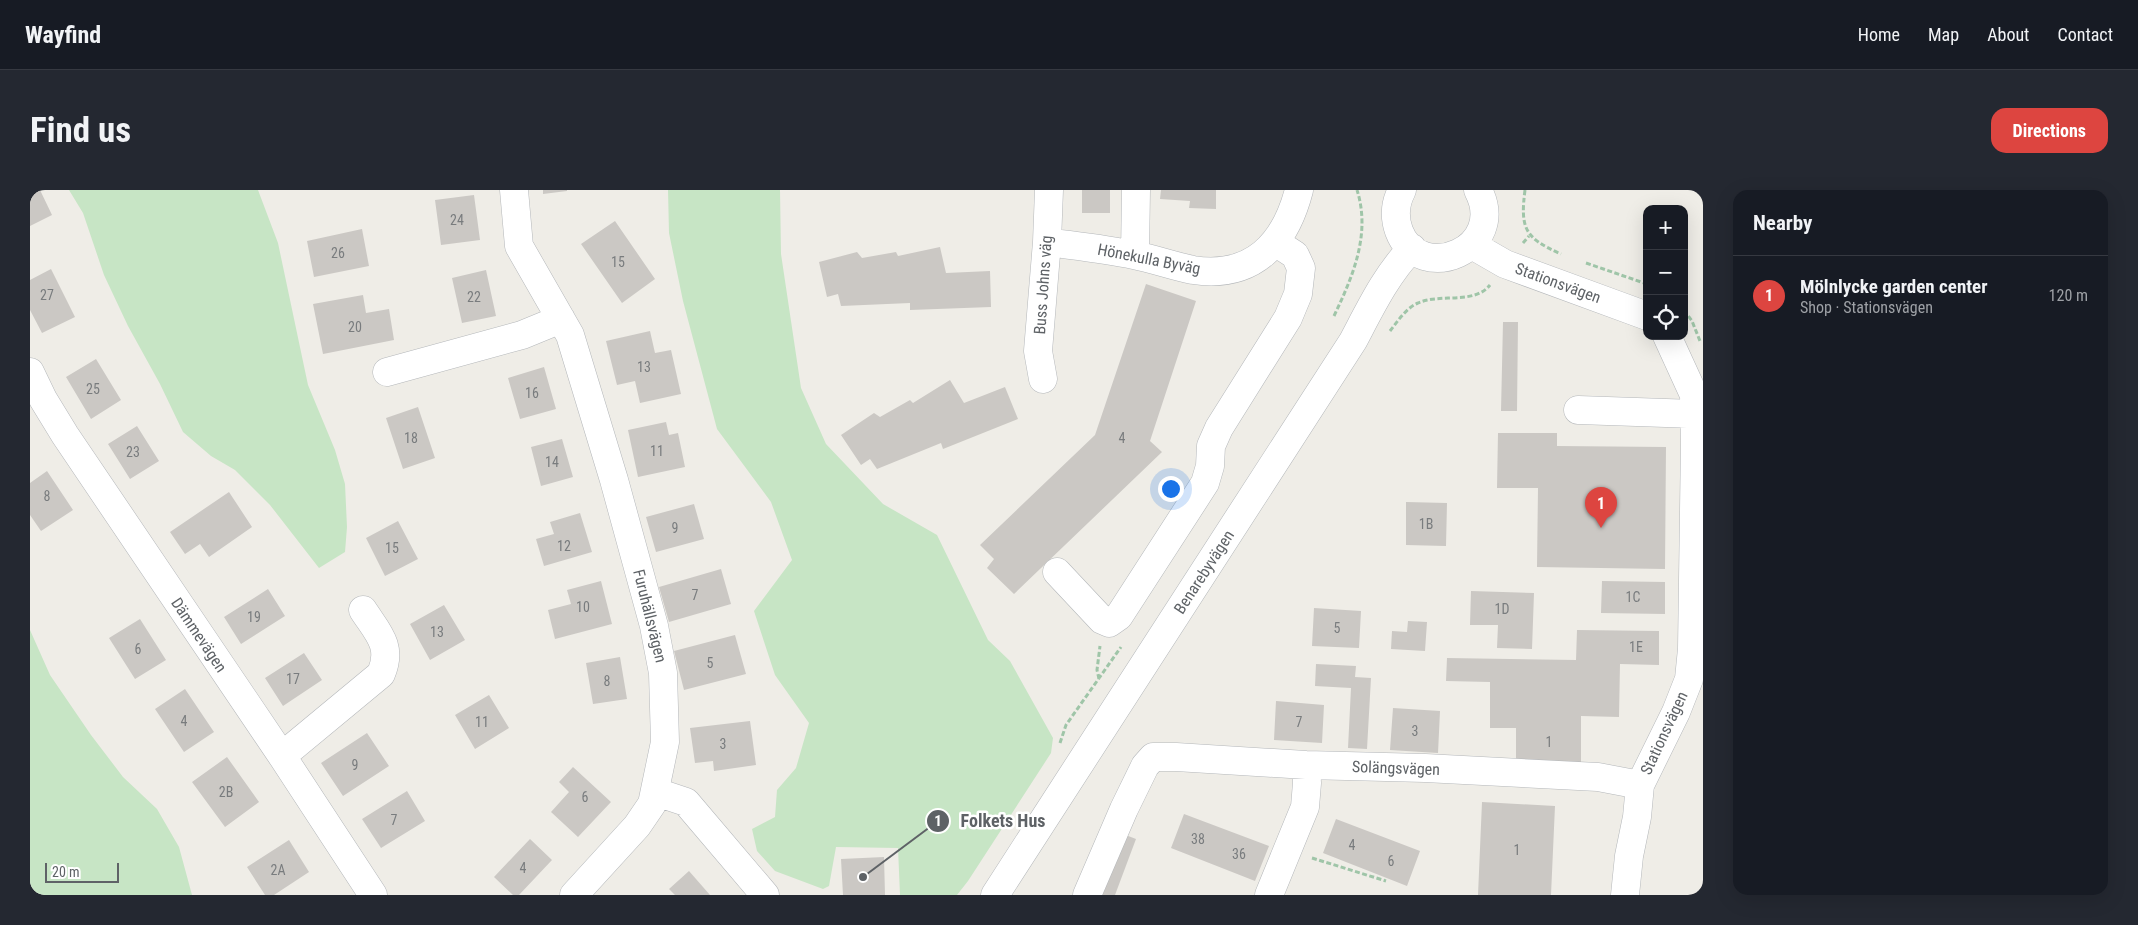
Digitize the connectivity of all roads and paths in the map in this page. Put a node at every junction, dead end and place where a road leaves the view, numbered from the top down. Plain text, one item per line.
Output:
1 (514, 190) edge
2 (1049, 190) edge
3 (1136, 190) edge
4 (1299, 190) edge
5 (1402, 190) edge
6 (1478, 190) edge
7 (1525, 190) edge
8 (1529, 236) junction
9 (1047, 242) junction
10 (1275, 242) junction
11 (1472, 245) junction
12 (1412, 248) junction
13 (1135, 256) junction
14 (1566, 257) dead end
15 (1582, 262) dead end
16 (1505, 264) junction
17 (1643, 283) edge
18 (1643, 315) edge
19 (561, 319) junction
20 (1388, 334) dead end
21 (1669, 340) edge
22 (30, 372) edge
23 (387, 372) dead end
24 (1043, 379) dead end
25 (1578, 410) dead end
26 (1694, 414) junction
27 (1056, 572) dead end
28 (363, 610) dead end
29 (1109, 623) junction
30 (1099, 680) dead end
31 (282, 756) junction
32 (1306, 765) junction
33 (1640, 785) junction
34 (656, 792) junction
35 (1289, 850) junction
36 (1386, 881) dead end
37 (373, 895) edge
38 (574, 895) edge
39 (765, 895) edge
40 (995, 895) edge
41 (1087, 895) edge
42 (1270, 895) edge
43 (1625, 895) edge

1 - 19 street, Furuhällsvägen
2 - 9 street, Buss Johns väg
3 - 13 street
4 - 10 street, Hönekulla Byväg
5 - 12 street
6 - 11 street
7 - 8 path
8 - 14 path
8 - 16 path
9 - 13 street, Hönekulla Byväg
9 - 24 street, Buss Johns väg
10 - 13 street, Hönekulla Byväg
10 - 29 street
11 - 12 street
11 - 16 street, Stationsvägen
12 - 40 street, Benarebyvägen
15 - 17 path
16 - 18 street, Stationsvägen
16 - 20 path
19 - 23 street
19 - 34 street, Furuhällsvägen
21 - 26 street, Stationsvägen
22 - 31 street, Dämmevägen
25 - 26 street
26 - 33 street, Stationsvägen
27 - 29 street
28 - 31 street
29 - 30 path
31 - 37 street, Dämmevägen
32 - 33 street, Solängsvägen
32 - 35 street
32 - 41 street, Solängsvägen
33 - 43 street, Stationsvägen
34 - 38 street, Furuhällsvägen
34 - 39 street
35 - 36 path
35 - 42 street

